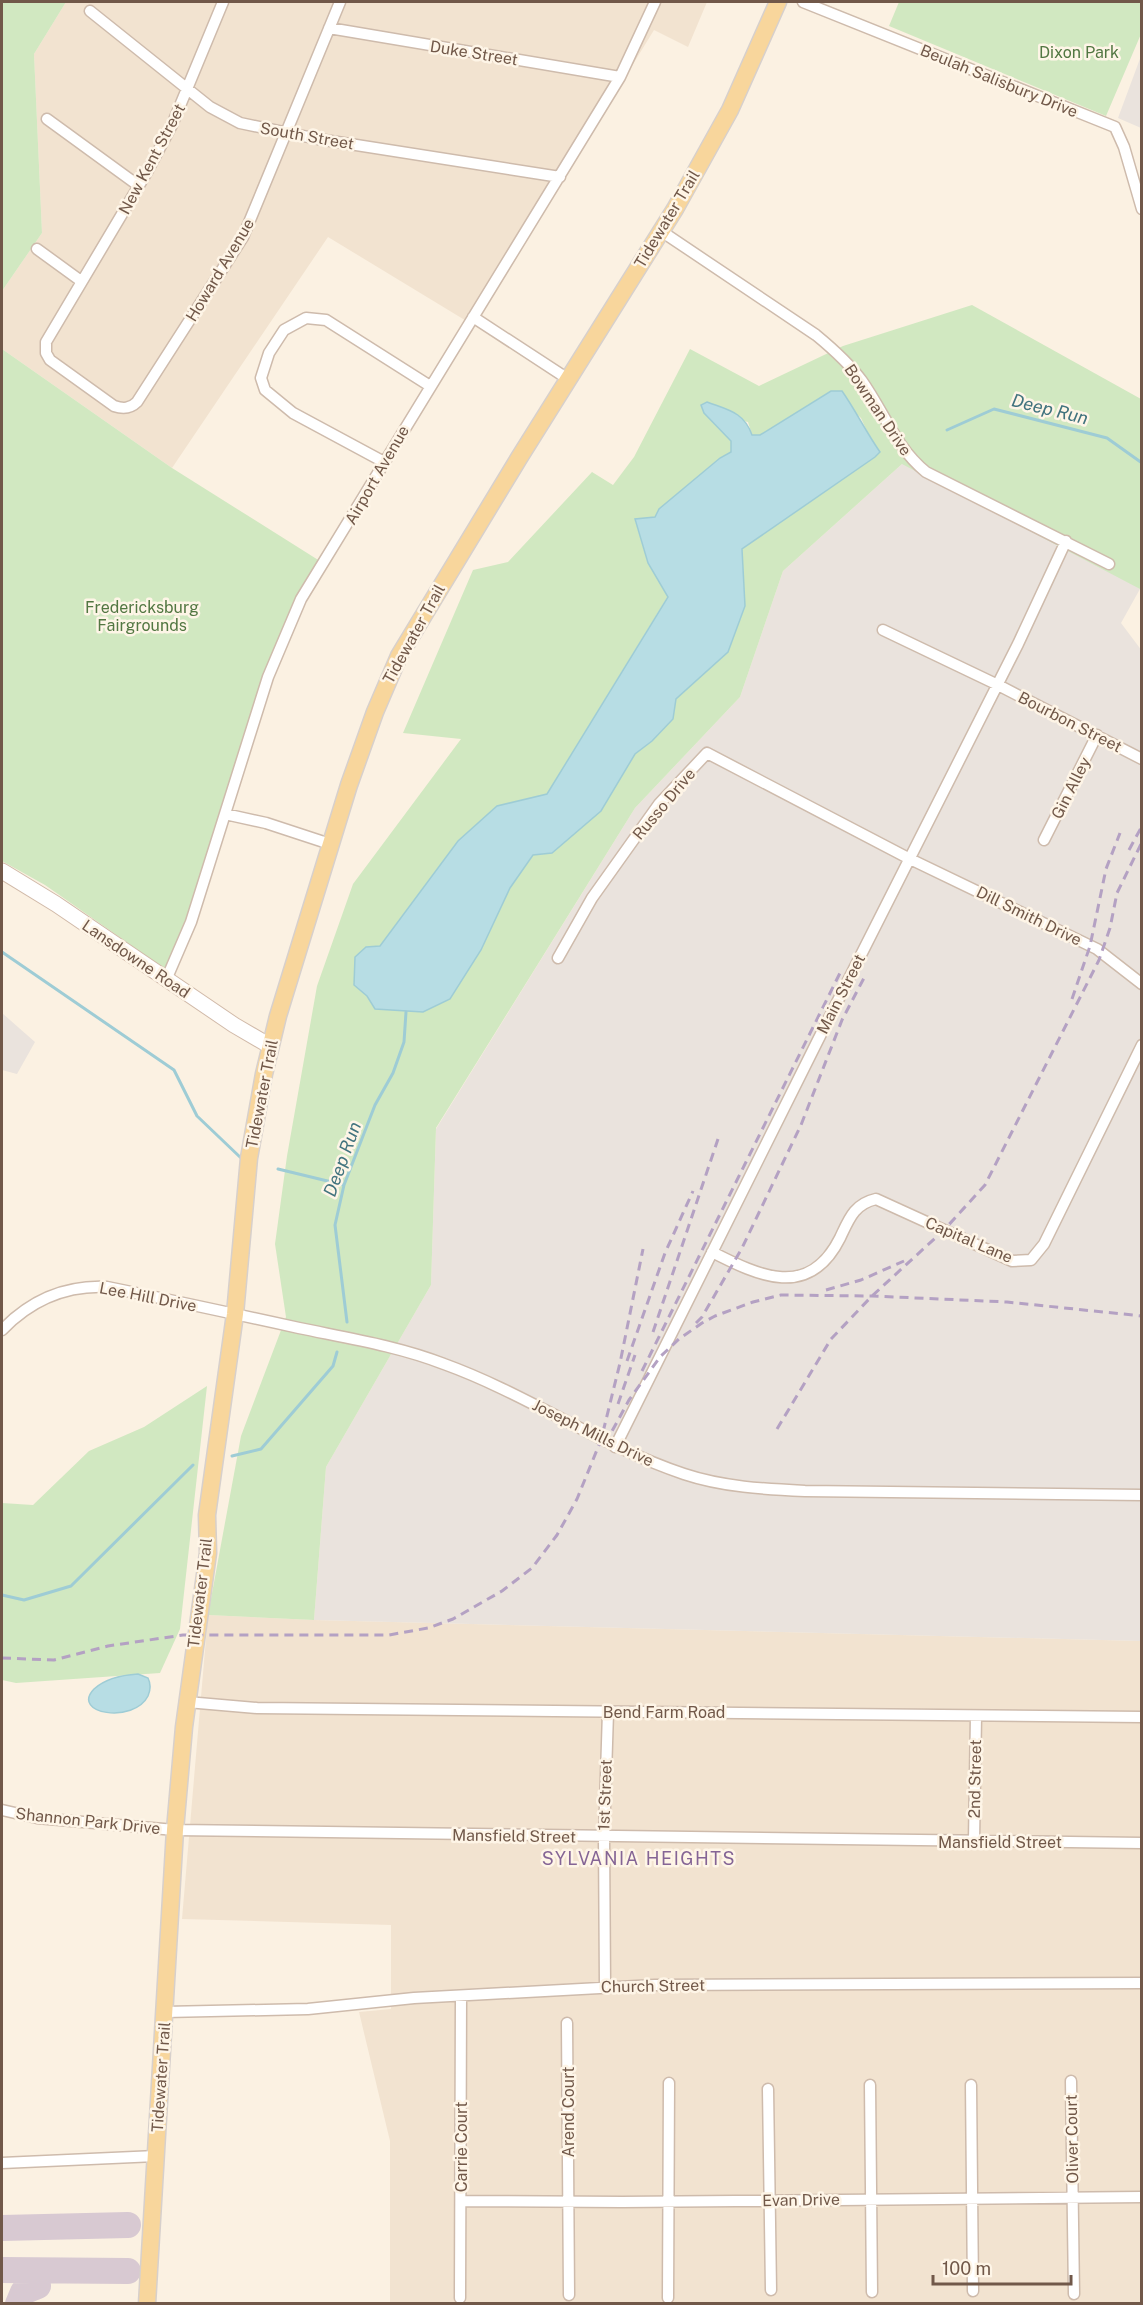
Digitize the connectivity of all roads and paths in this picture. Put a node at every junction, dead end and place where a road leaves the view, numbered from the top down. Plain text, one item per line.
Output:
1 (223, 2) edge
2 (340, 2) edge
3 (655, 2) edge
4 (778, 2) edge
5 (803, 2) edge
6 (90, 11) dead end
7 (329, 28) junction
8 (620, 77) junction
9 (188, 90) junction
10 (46, 119) dead end
11 (286, 133) junction
12 (560, 177) junction
13 (139, 186) junction
14 (1142, 209) edge
15 (661, 231) junction
16 (37, 249) dead end
17 (81, 281) junction
18 (64, 309) joint
19 (473, 317) junction
20 (568, 379) junction
21 (430, 386) junction
22 (384, 462) junction
23 (1066, 541) junction
24 (1109, 564) dead end
25 (883, 630) dead end
26 (998, 685) junction
27 (1097, 735) junction
28 (1142, 759) edge
29 (225, 814) junction
30 (1044, 840) dead end
31 (330, 844) junction
32 (910, 859) junction
33 (2, 871) edge
34 (558, 958) dead end
35 (166, 980) junction
36 (1142, 984) edge
37 (1142, 1045) edge
38 (270, 1046) junction
39 (712, 1252) junction
40 (235, 1314) junction
41 (2, 1330) edge
42 (615, 1447) junction
43 (1142, 1495) edge
44 (187, 1702) junction
45 (608, 1712) junction
46 (976, 1716) junction
47 (1142, 1717) edge
48 (2, 1810) edge
49 (175, 1830) junction
50 (604, 1837) junction
51 (974, 1841) junction
52 (1142, 1843) edge
53 (1142, 1983) edge
54 (605, 1987) junction
55 (461, 1996) junction
56 (165, 2012) junction
57 (567, 2023) dead end
58 (1071, 2081) dead end
59 (669, 2083) dead end
60 (870, 2085) dead end
61 (971, 2085) dead end
62 (768, 2089) dead end
63 (156, 2156) junction
64 (2, 2163) edge
65 (1142, 2197) edge
66 (1072, 2198) junction
67 (972, 2199) junction
68 (770, 2200) junction
69 (871, 2200) junction
70 (461, 2201) junction
71 (669, 2201) junction
72 (569, 2202) junction
73 (771, 2290) dead end
74 (973, 2291) dead end
75 (872, 2292) dead end
76 (1074, 2294) dead end
77 (569, 2295) dead end
78 (460, 2298) dead end
79 (668, 2298) dead end
80 (147, 2304) edge

1 - 9 street, New Kent Street
2 - 7 street, Howard Avenue
3 - 8 street, Airport Avenue
4 - 15 main road, Tidewater Trail
5 - 14 street, Beulah Salisbury Drive
6 - 9 street, South Street
7 - 8 street, Duke Street
7 - 11 street, Howard Avenue
8 - 12 street, Airport Avenue
9 - 11 street, South Street
9 - 13 street, New Kent Street
10 - 13 street
11 - 12 street, South Street
11 - 18 street, Howard Avenue
12 - 19 street, Airport Avenue
13 - 17 street, New Kent Street
15 - 20 main road, Tidewater Trail
15 - 23 street, Bowman Drive
16 - 17 street
17 - 18 street, New Kent Street
19 - 20 street
19 - 21 street, Airport Avenue
20 - 31 main road, Tidewater Trail
21 - 22 street, Airport Avenue
21 - 22 street
22 - 29 street, Airport Avenue
23 - 24 street, Bowman Drive
23 - 26 street, Main Street
25 - 26 street, Bourbon Street
26 - 27 street, Bourbon Street
26 - 32 street, Main Street
27 - 28 street, Bourbon Street
27 - 30 street, Gin Alley
29 - 31 street
29 - 35 street, Airport Avenue
31 - 38 main road, Tidewater Trail
32 - 34 street, Russo Drive
32 - 36 street, Dill Smith Drive
32 - 39 street, Main Street
33 - 35 main road, Lansdowne Road
35 - 38 main road, Lansdowne Road
37 - 39 street, Capital Lane
38 - 40 main road, Tidewater Trail
39 - 42 street, Main Street
40 - 41 street, Lee Hill Drive
40 - 42 street, Joseph Mills Drive
40 - 44 main road, Tidewater Trail
42 - 43 street, Joseph Mills Drive
44 - 45 street, Bend Farm Road
44 - 49 main road, Tidewater Trail
45 - 46 street, Bend Farm Road
45 - 50 street, 1st Street
46 - 47 street, Bend Farm Road
46 - 51 street, 2nd Street
48 - 49 street, Shannon Park Drive
49 - 50 street, Mansfield Street
49 - 56 main road, Tidewater Trail
50 - 51 street, Mansfield Street
50 - 54 street, 1st Street
51 - 52 street, Mansfield Street
53 - 54 street, Church Street
54 - 55 street, Church Street
55 - 56 street, Church Street
55 - 70 street, Carrie Court
56 - 63 main road, Tidewater Trail
57 - 72 street, Arend Court
58 - 66 street, Oliver Court
59 - 71 street
60 - 69 street
61 - 67 street
62 - 68 street
63 - 64 street
63 - 80 main road, Tidewater Trail
65 - 66 street, Evan Drive
66 - 67 street, Evan Drive
66 - 76 street, Oliver Court
67 - 69 street, Evan Drive
67 - 74 street
68 - 69 street, Evan Drive
68 - 71 street, Evan Drive
68 - 73 street
69 - 75 street
70 - 72 street, Evan Drive
70 - 78 street, Carrie Court
71 - 72 street, Evan Drive
71 - 79 street
72 - 77 street, Arend Court

